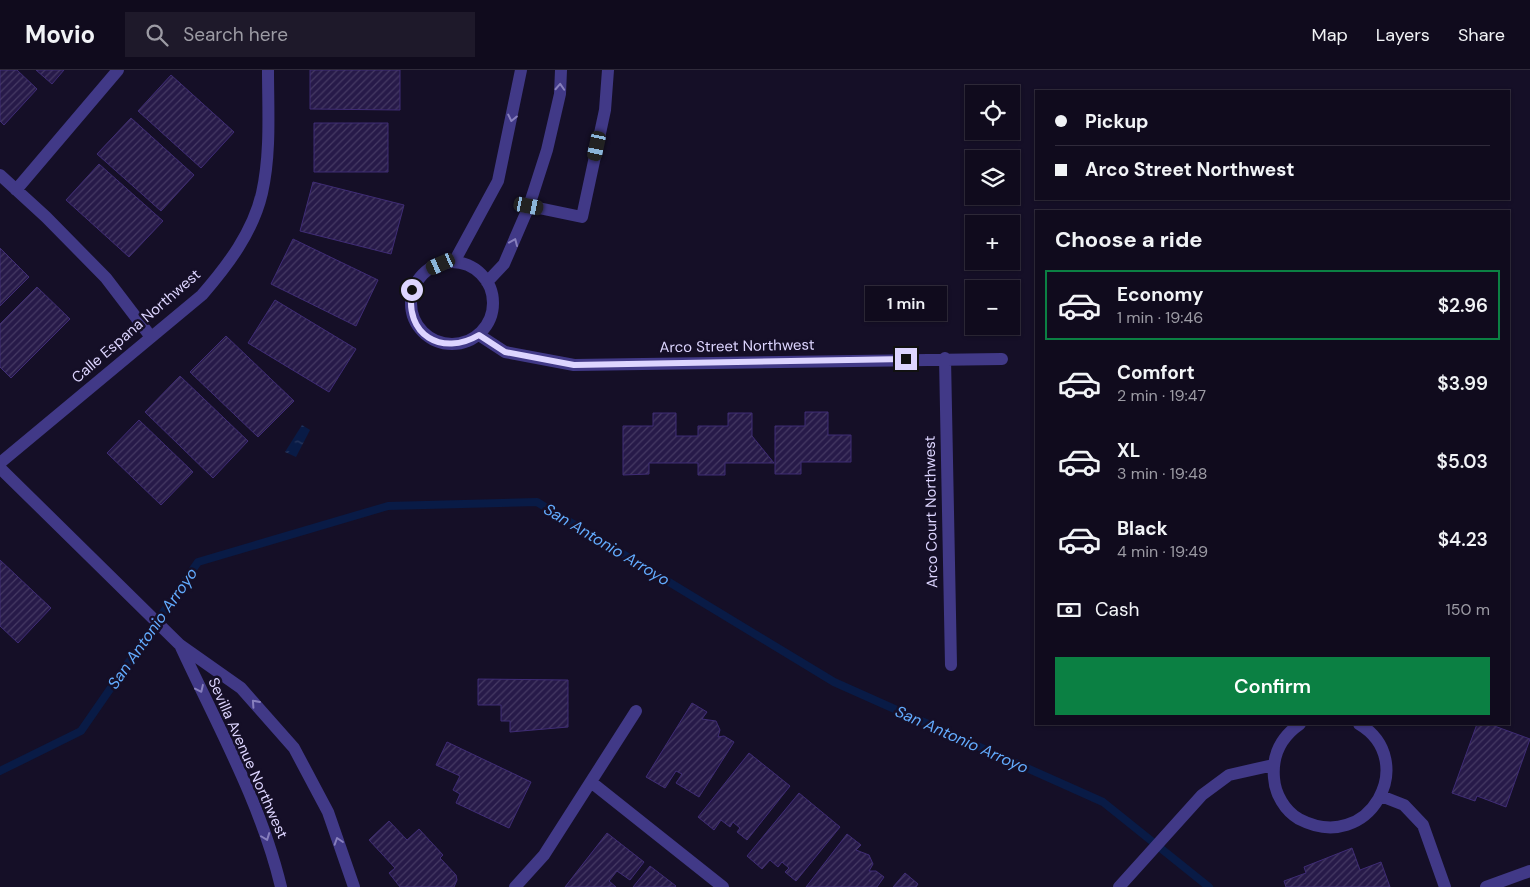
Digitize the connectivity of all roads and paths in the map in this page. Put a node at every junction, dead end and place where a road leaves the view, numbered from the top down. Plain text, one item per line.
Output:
1 (118, 70) edge
2 (268, 70) edge
3 (521, 70) edge
4 (561, 70) edge
5 (608, 70) edge
6 (0, 176) edge
7 (16, 190) junction
8 (529, 206) junction
9 (454, 262) junction
10 (487, 282) junction
11 (479, 335) junction
12 (151, 338) junction
13 (945, 358) junction
14 (1002, 359) dead end
15 (0, 463) edge
16 (0, 468) edge
17 (180, 644) junction
18 (951, 665) dead end
19 (636, 711) dead end
20 (1299, 725) edge
21 (1361, 725) edge
22 (1273, 765) junction
23 (591, 782) junction
24 (1381, 796) junction
25 (1530, 870) edge
26 (1122, 884) edge
27 (281, 887) edge
28 (354, 887) edge
29 (515, 887) edge
30 (723, 887) edge
31 (1445, 887) edge
32 (1486, 887) edge

1 - 7 street
2 - 12 street, Calle Espana Northwest
3 -> 9 street
8 -> 4 street
5 - 8 street
6 - 7 street
7 - 12 street
10 -> 8 street
9 - 10 street
9 - 11 street
10 - 11 street
11 - 13 street, Arco Street Northwest
12 - 15 street, Calle Espana Northwest
13 - 14 street, Arco Street Northwest
13 - 18 street, Arco Court Northwest
16 - 17 street, Sevilla Avenue Northwest
17 -> 27 street, Sevilla Avenue Northwest
28 -> 17 street, Sevilla Avenue Northwest
19 - 23 street
20 - 22 street
21 - 24 street
22 - 24 street
22 - 26 street
23 - 29 street
23 - 30 street
24 - 31 street
25 - 32 street

